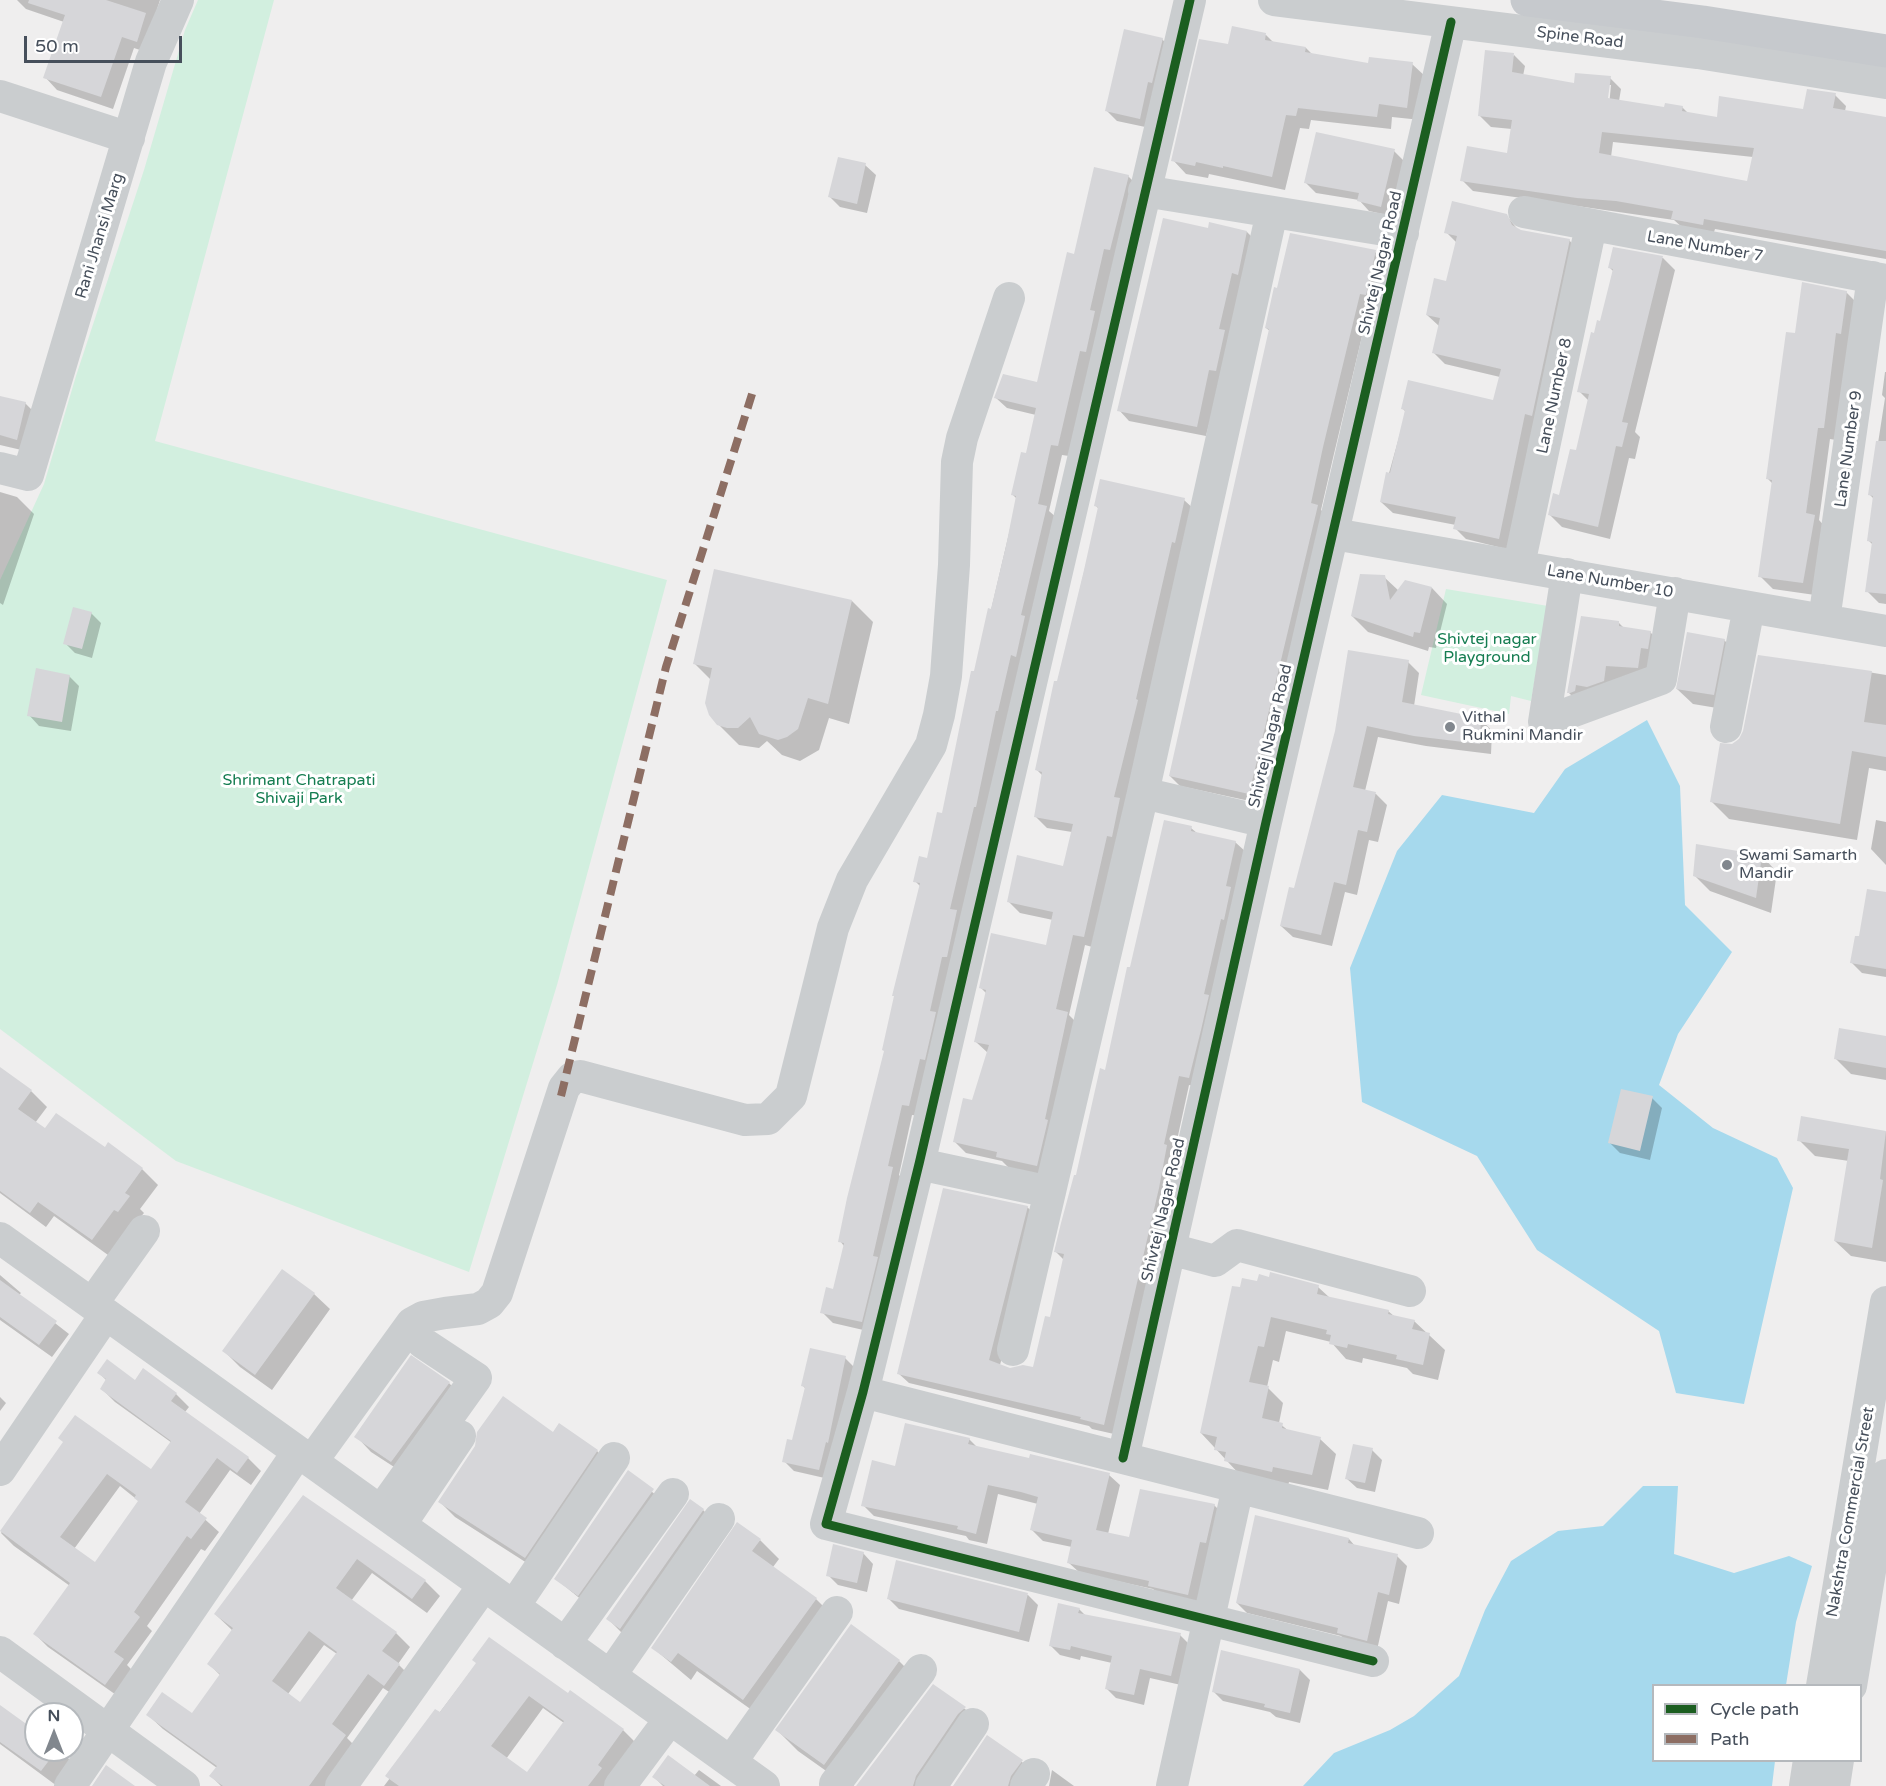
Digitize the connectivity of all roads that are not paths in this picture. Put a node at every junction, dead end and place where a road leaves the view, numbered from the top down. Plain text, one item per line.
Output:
1 (178, 0) edge
2 (1190, 0) edge
3 (1274, 0) edge
4 (1527, 0) edge
5 (1451, 22) junction
6 (1886, 51) edge
7 (1886, 83) edge
8 (0, 96) edge
9 (129, 138) junction
10 (1144, 191) junction
11 (1272, 212) junction
12 (1524, 212) dead end
13 (1591, 226) junction
14 (1403, 233) junction
15 (1880, 279) edge
16 (1009, 298) dead end
17 (14, 471) edge
18 (1334, 534) junction
19 (1519, 565) junction
20 (1567, 574) junction
21 (1675, 593) junction
22 (1749, 607) junction
23 (1824, 620) junction
24 (1886, 631) edge
25 (1726, 728) dead end
26 (1143, 793) junction
27 (1266, 822) junction
28 (919, 1164) junction
29 (1050, 1192) junction
30 (144, 1231) dead end
31 (0, 1238) edge
32 (1170, 1249) junction
33 (1410, 1291) dead end
34 (1886, 1302) edge
35 (99, 1309) junction
36 (423, 1343) dead end
37 (1013, 1350) dead end
38 (494, 1384) dead end
39 (863, 1392) junction
40 (305, 1457) junction
41 (614, 1458) dead end
42 (1123, 1458) junction
43 (0, 1470) edge
44 (1886, 1475) edge
45 (1238, 1487) junction
46 (673, 1494) dead end
47 (391, 1518) junction
48 (719, 1519) dead end
49 (1418, 1533) dead end
50 (484, 1585) junction
51 (514, 1606) junction
52 (837, 1612) dead end
53 (1209, 1621) junction
54 (565, 1644) junction
55 (0, 1652) edge
56 (1373, 1661) dead end
57 (921, 1670) dead end
58 (610, 1676) junction
59 (1821, 1684) edge
60 (1851, 1684) edge
61 (670, 1719) junction
62 (973, 1724) dead end
63 (108, 1731) junction
64 (731, 1762) junction
65 (1809, 1762) edge
66 (1838, 1762) edge
67 (70, 1786) edge
68 (184, 1786) edge
69 (341, 1786) edge
70 (620, 1786) edge
71 (764, 1786) edge
72 (838, 1786) edge
73 (931, 1786) edge
74 (1172, 1786) edge
75 (1805, 1786) edge
76 (1834, 1786) edge

1 - 9 street, Rani Jhansi Marg
2 - 10 street
3 - 5 street, Spine Road
4 - 6 main road, Spine Road
5 - 7 street, Spine Road
5 - 14 street, Shivtej Nagar Road
8 - 9 street
9 - 17 street, Rani Jhansi Marg
10 - 11 street
10 - 28 street
11 - 14 street
11 - 26 street
12 - 13 street, Lane Number 7
13 - 15 street, Lane Number 7
13 - 19 street, Lane Number 8
14 - 18 street, Shivtej Nagar Road
15 - 23 street, Lane Number 9
16 - 40 street
18 - 19 street, Lane Number 10
18 - 27 street, Shivtej Nagar Road
19 - 20 street, Lane Number 10
20 - 21 street, Lane Number 10
20 - 21 street
21 - 22 street, Lane Number 10
22 - 23 street, Lane Number 10
22 - 25 street
23 - 24 street, Lane Number 10
26 - 27 street
26 - 29 street
27 - 32 street, Shivtej Nagar Road
28 - 29 street
28 - 39 street
29 - 37 street
30 - 35 street
31 - 35 street
32 - 33 street
32 - 42 street, Shivtej Nagar Road
34 - 59 street, Nakshtra Commercial Street
35 - 40 street
35 - 43 street
36 - 47 street
38 - 47 street
39 - 42 street
39 - 53 street
40 - 47 street
40 - 63 street
41 - 51 street
42 - 45 street
44 - 60 street, Nakshtra Commercial Street
45 - 49 street
45 - 53 street
46 - 54 street
47 - 50 street
48 - 58 street
50 - 51 street
50 - 69 street
51 - 54 street
52 - 64 street
53 - 56 street
53 - 74 street
54 - 58 street
55 - 63 street
57 - 72 street
58 - 61 street
61 - 64 street
61 - 70 street
62 - 73 street
63 - 67 street
63 - 68 street
64 - 71 street
65 - 75 street
66 - 76 street

